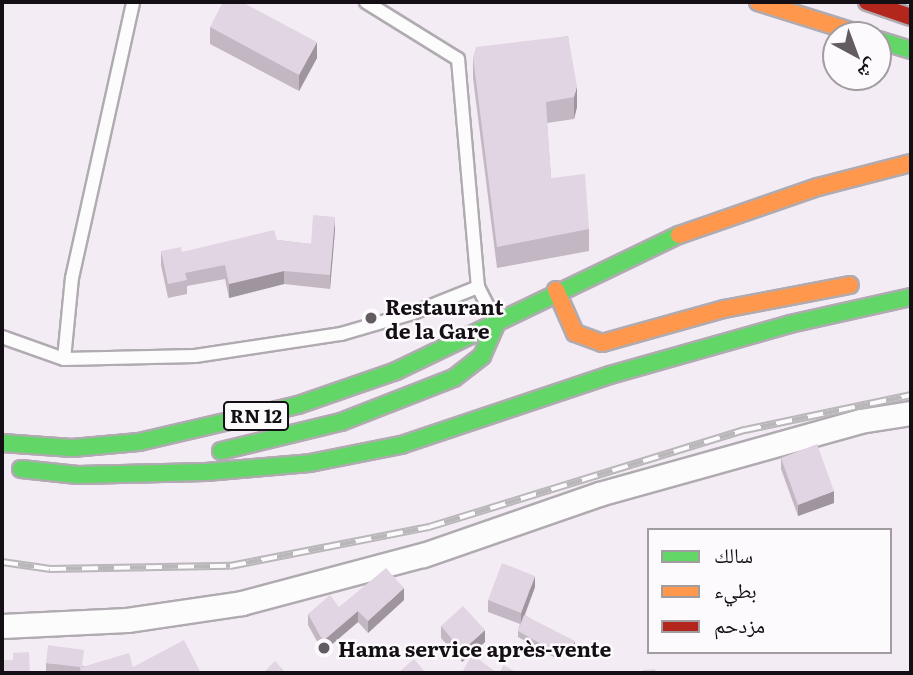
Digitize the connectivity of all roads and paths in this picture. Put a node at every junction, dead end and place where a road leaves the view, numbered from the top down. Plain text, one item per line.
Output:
1 (133, 2) edge
2 (366, 2) edge
3 (758, 2) edge
4 (867, 2) edge
5 (911, 17) edge
6 (822, 22) edge
7 (892, 44) edge
8 (911, 50) edge
9 (911, 163) edge
10 (869, 282) dead end
11 (478, 287) junction
12 (556, 290) junction
13 (911, 297) edge
14 (496, 323) junction
15 (2, 337) edge
16 (64, 359) junction
17 (911, 413) edge
18 (2, 443) edge
19 (2, 466) edge
20 (78, 475) junction
21 (2, 626) edge

1 - 16 lane
2 - 11 lane
3 - 6 highway
4 - 5 highway
7 - 8 highway
9 - 12 highway, RN 12
10 - 12 highway
11 - 14 lane
11 - 16 lane
12 - 14 highway, RN 12
13 - 20 highway
14 - 18 highway, RN 12
14 - 20 highway, RN 12
15 - 16 lane
17 - 21 street
19 - 20 highway, RN 12

